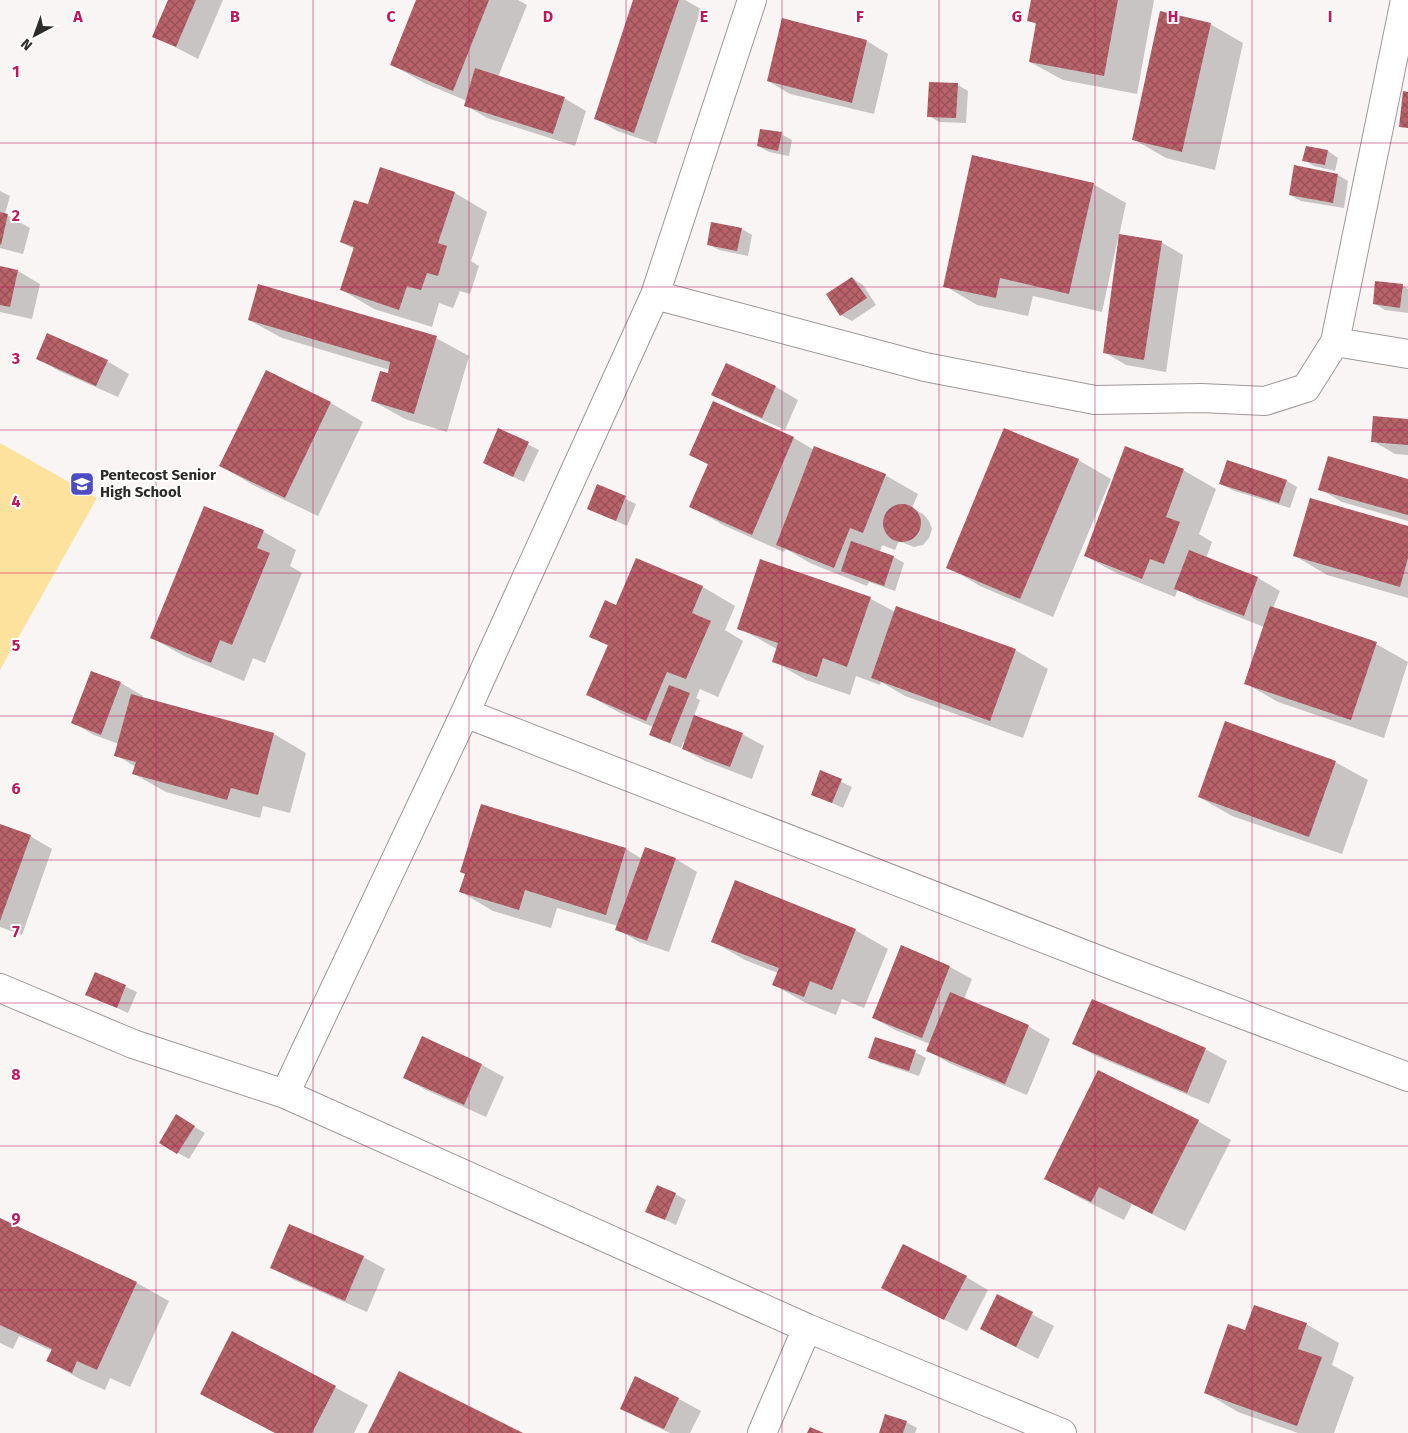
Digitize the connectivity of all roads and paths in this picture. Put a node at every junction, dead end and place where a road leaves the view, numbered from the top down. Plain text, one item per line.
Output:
1 (752, 0) edge
2 (1405, 0) edge
3 (655, 295) junction
4 (1335, 342) junction
5 (1408, 354) edge
6 (464, 713) junction
7 (0, 988) edge
8 (1408, 1077) edge
9 (285, 1094) junction
10 (807, 1328) junction
11 (762, 1433) edge
12 (1062, 1433) edge

1 - 3 street
2 - 4 street
3 - 4 street
3 - 6 street
4 - 5 street
6 - 8 street
6 - 9 street
7 - 9 street
9 - 10 street
10 - 11 street
10 - 12 street

